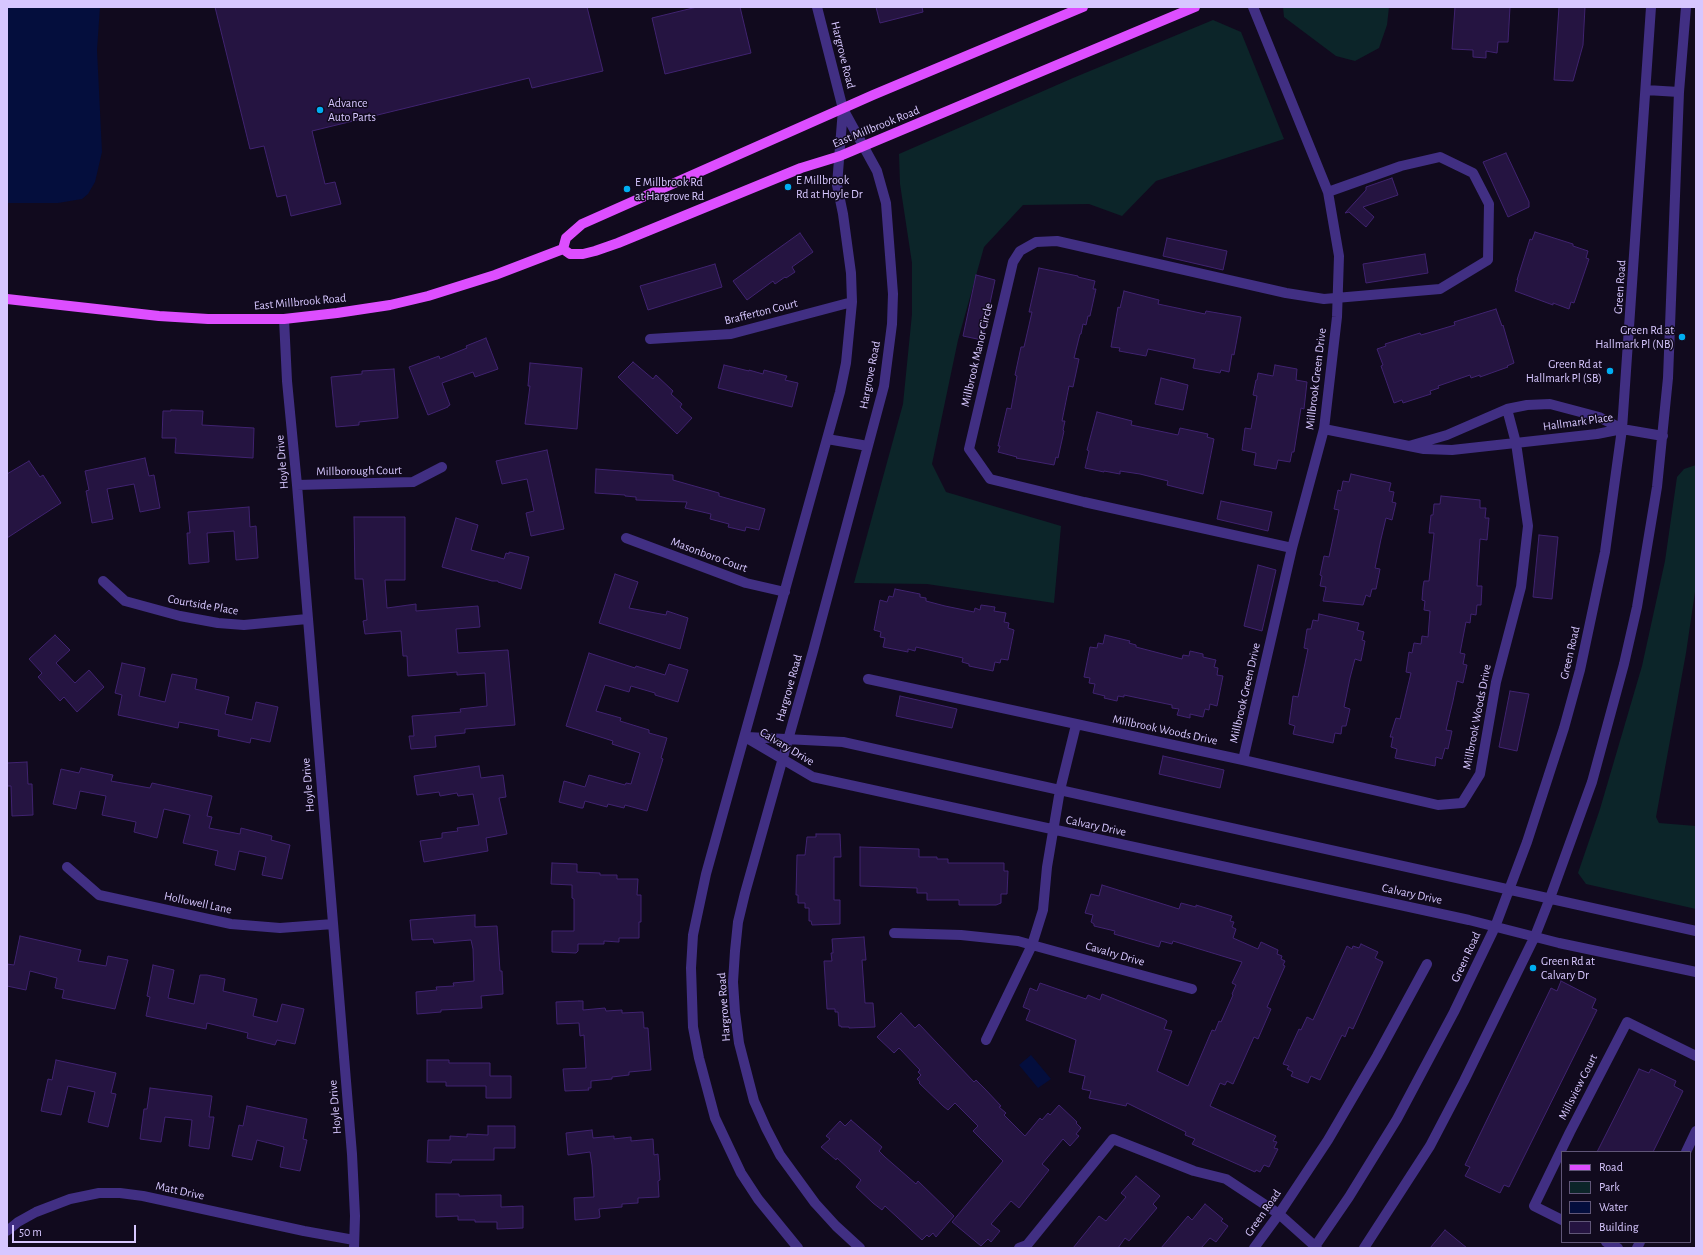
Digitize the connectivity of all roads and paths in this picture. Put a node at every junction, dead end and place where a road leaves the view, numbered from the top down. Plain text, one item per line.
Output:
1 (817, 7) edge
2 (1083, 7) edge
3 (1195, 7) edge
4 (1253, 7) edge
5 (1651, 7) edge
6 (1686, 7) edge
7 (1646, 90) junction
8 (1679, 92) junction
9 (843, 109) junction
10 (863, 146) junction
11 (840, 156) junction
12 (1328, 192) junction
13 (563, 249) junction
14 (7, 298) edge
15 (1339, 298) junction
16 (852, 302) junction
17 (284, 319) junction
18 (650, 339) dead end
19 (1506, 409) junction
20 (1324, 429) junction
21 (1622, 429) junction
22 (1662, 436) junction
23 (828, 439) junction
24 (1516, 443) junction
25 (868, 446) junction
26 (1407, 446) junction
27 (442, 467) dead end
28 (298, 485) junction
29 (626, 538) dead end
30 (1292, 548) junction
31 (103, 581) dead end
32 (785, 592) junction
33 (307, 619) junction
34 (868, 679) dead end
35 (1076, 724) junction
36 (745, 737) junction
37 (788, 739) junction
38 (783, 759) junction
39 (1242, 760) junction
40 (1060, 790) junction
41 (1053, 830) junction
42 (67, 867) dead end
43 (1508, 889) junction
44 (1550, 898) junction
45 (333, 924) junction
46 (1495, 927) junction
47 (1696, 931) edge
48 (894, 933) dead end
49 (1535, 936) junction
50 (1032, 945) junction
51 (1427, 964) dead end
52 (1696, 972) edge
53 (1192, 989) dead end
54 (986, 1040) dead end
55 (1696, 1056) edge
56 (1696, 1131) edge
57 (1686, 1151) edge
58 (1279, 1214) junction
59 (1561, 1220) edge
60 (7, 1231) edge
61 (1608, 1243) edge
62 (354, 1244) edge
63 (1315, 1247) edge
64 (798, 1248) edge
65 (860, 1248) edge
66 (1019, 1248) edge
67 (1254, 1248) edge
68 (1364, 1248) edge
69 (1618, 1248) edge

1 - 9 street, Hargrove Road
2 - 9 main road
3 - 10 main road, East Millbrook Road
4 - 12 street, Millbrook Green Drive
5 - 7 street, Green Road
6 - 8 street
7 - 8 street
7 - 21 street, Green Road
8 - 22 street
9 - 10 street, Hargrove Road
9 - 11 street, Hargrove Road
9 - 13 main road
10 - 11 main road, East Millbrook Road
10 - 25 street, Hargrove Road
11 - 13 main road, East Millbrook Road
11 - 16 street, Hargrove Road
12 - 15 street, Millbrook Green Drive
12 - 15 street, Millbrook Manor Circle
13 - 17 main road, East Millbrook Road
14 - 17 main road, East Millbrook Road
15 - 20 street, Millbrook Green Drive
15 - 30 street, Millbrook Manor Circle
16 - 18 street, Brafferton Court
16 - 23 street, Hargrove Road
17 - 28 street, Hoyle Drive
19 - 21 street, Hallmark Place
19 - 24 street, Millbrook Woods Drive
19 - 26 street, Hallmark Place
20 - 26 street, Hallmark Place
20 - 30 street, Millbrook Green Drive
21 - 22 street
21 - 24 street, Hallmark Place
21 - 43 street, Green Road
22 - 44 street
23 - 25 street
23 - 32 street, Hargrove Road
24 - 26 street, Hallmark Place
24 - 39 street, Millbrook Woods Drive
25 - 37 street, Hargrove Road
27 - 28 street, Millborough Court
28 - 33 street, Hoyle Drive
29 - 32 street, Masonboro Court
30 - 39 street, Millbrook Green Drive
31 - 33 street, Courtside Place
32 - 36 street, Hargrove Road
33 - 45 street, Hoyle Drive
34 - 35 street, Millbrook Woods Drive
35 - 39 street, Millbrook Woods Drive
35 - 40 street
36 - 37 street, Calvary Drive
36 - 38 street, Calvary Drive
36 - 64 street, Hargrove Road
37 - 38 street, Hargrove Road
37 - 40 street, Calvary Drive
38 - 41 street, Calvary Drive
38 - 65 street, Hargrove Road
40 - 41 street
40 - 43 street, Calvary Drive
41 - 46 street, Calvary Drive
41 - 50 street
42 - 45 street, Hollowell Lane
43 - 44 street, Calvary Drive
43 - 46 street, Green Road
44 - 47 street, Calvary Drive
44 - 49 street
45 - 62 street, Hoyle Drive
46 - 49 street, Calvary Drive
46 - 63 street, Green Road
48 - 50 street
49 - 52 street, Calvary Drive
49 - 68 street
50 - 53 street, Cavalry Drive
50 - 54 street
51 - 58 street, Green Road
55 - 59 street, Millsview Court
56 - 57 street
58 - 63 street
58 - 66 street
58 - 67 street, Green Road
60 - 62 street, Matt Drive
61 - 69 street

